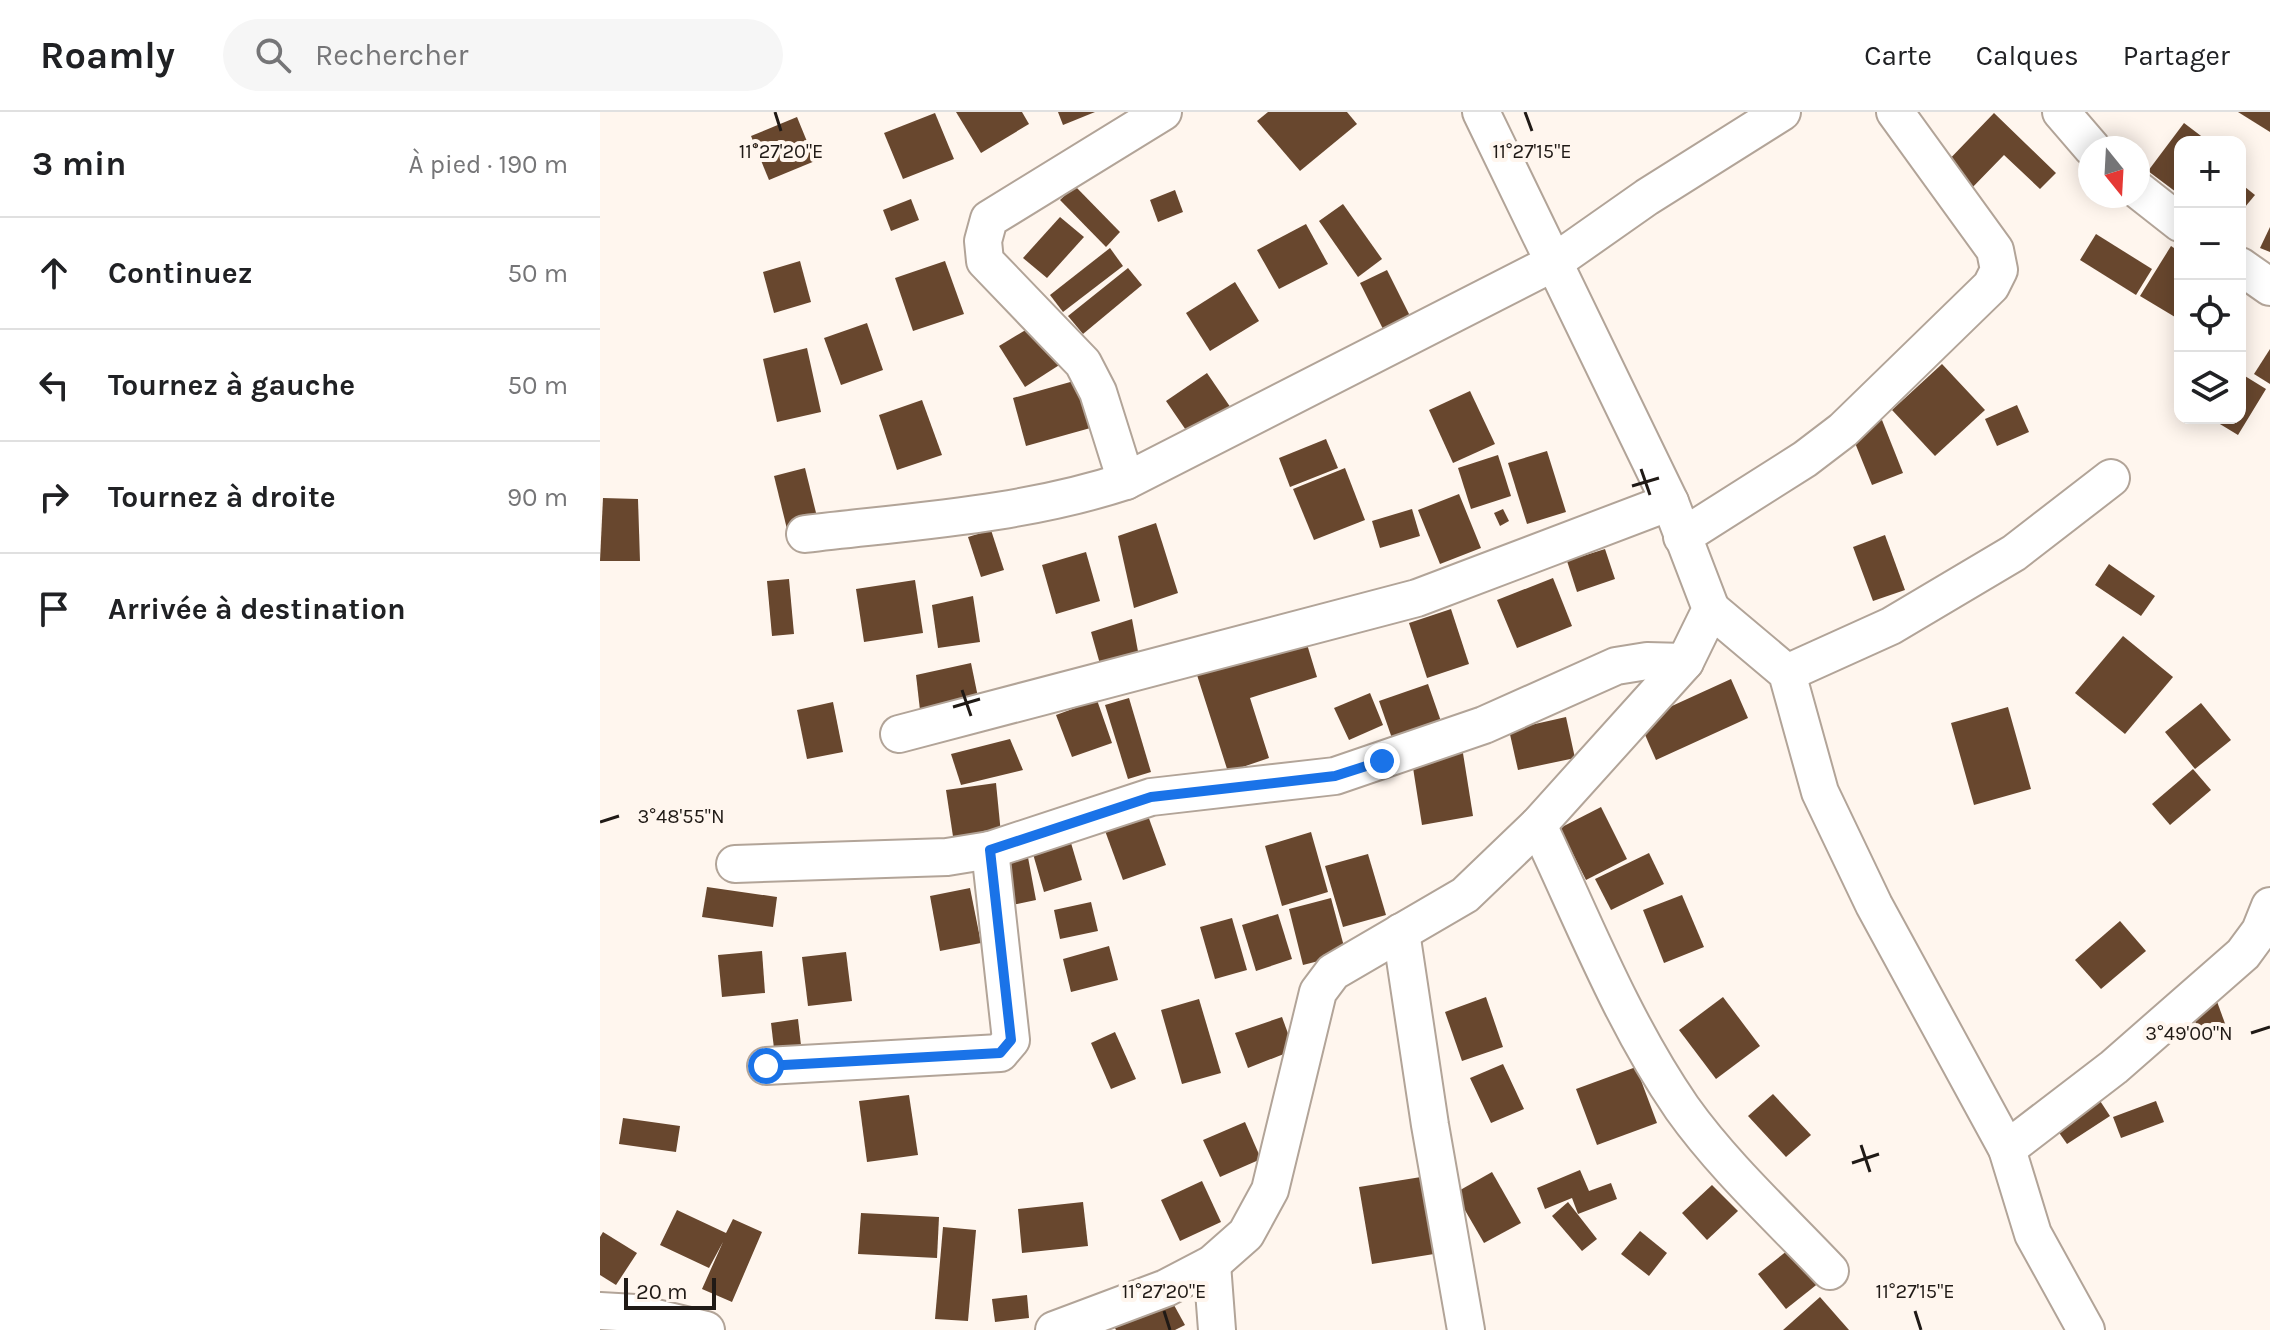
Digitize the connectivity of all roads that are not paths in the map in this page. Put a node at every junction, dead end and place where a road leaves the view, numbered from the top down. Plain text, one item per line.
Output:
1 (1163, 112) edge
2 (1481, 112) edge
3 (1782, 112) edge
4 (1895, 112) edge
5 (2061, 112) edge
6 (2082, 136) edge
7 (2150, 199) edge
8 (2174, 218) edge
9 (1553, 263) junction
10 (2246, 270) edge
11 (2270, 287) edge
12 (2111, 478) dead end
13 (1126, 481) junction
14 (1670, 502) junction
15 (805, 534) dead end
16 (1682, 537) junction
17 (1711, 609) junction
18 (1685, 662) junction
19 (1787, 673) junction
20 (899, 734) dead end
21 (1538, 825) junction
22 (990, 850) junction
23 (735, 864) dead end
24 (2270, 906) edge
25 (1401, 932) junction
26 (766, 1066) dead end
27 (2007, 1149) junction
28 (1212, 1264) junction
29 (1830, 1271) dead end
30 (600, 1311) edge
31 (1097, 1322) edge
32 (706, 1330) edge
33 (1054, 1330) edge
34 (1217, 1330) edge
35 (1466, 1330) edge
36 (2086, 1330) edge

1 - 13 street
2 - 9 street
3 - 9 street
4 - 16 street
5 - 6 street
7 - 8 street
9 - 13 street
9 - 14 street
10 - 11 street
12 - 19 street
13 - 15 street
14 - 16 street
14 - 20 street
16 - 17 street
17 - 18 street
17 - 19 street
18 - 21 street
18 - 22 street
19 - 27 street
21 - 25 street
21 - 29 street
22 - 23 street
22 - 26 street
24 - 27 street
25 - 28 street
25 - 35 street
27 - 36 street
28 - 31 street
28 - 34 street
30 - 32 street
31 - 33 street

